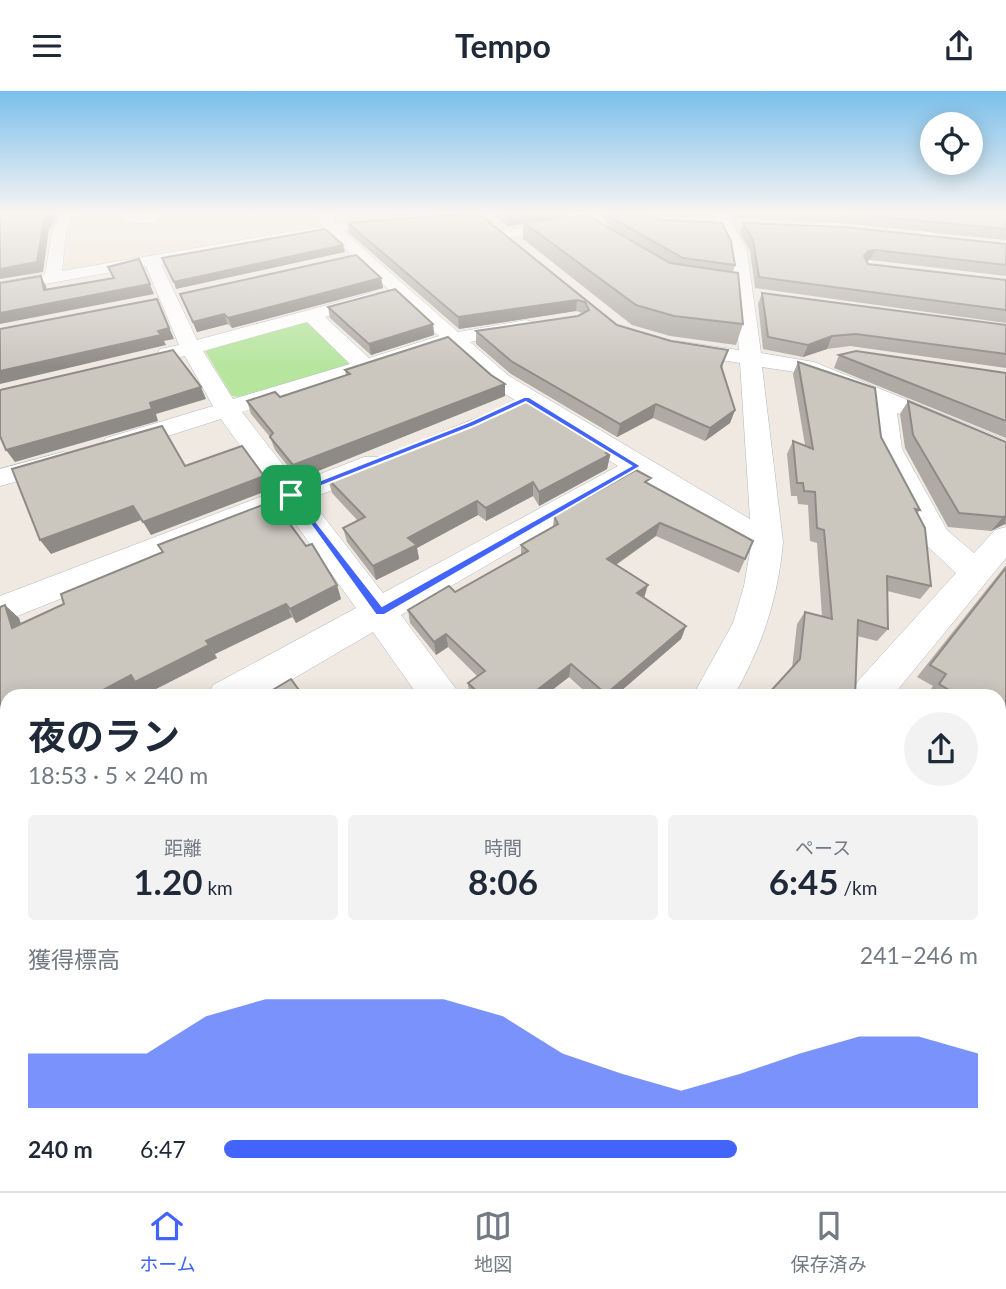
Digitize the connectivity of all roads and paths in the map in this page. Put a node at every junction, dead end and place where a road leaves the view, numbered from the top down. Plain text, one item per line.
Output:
1 (55, 265) edge
2 (127, 265) edge
3 (154, 265) edge
4 (373, 265) edge
5 (739, 265) edge
6 (870, 265) edge
7 (876, 273) edge
8 (53, 278) junction
9 (0, 287) edge
10 (739, 288) junction
11 (400, 291) junction
12 (770, 298) edge
13 (312, 316) junction
14 (550, 323) edge
15 (452, 339) junction
16 (660, 344) edge
17 (191, 348) junction
18 (839, 355) edge
19 (153, 357) edge
20 (752, 358) junction
21 (366, 367) junction
22 (806, 367) junction
23 (883, 396) junction
24 (526, 399) junction
25 (228, 411) junction
26 (494, 414) edge
27 (1006, 449) edge
28 (394, 454) edge
29 (637, 466) junction
30 (0, 478) edge
31 (291, 495) junction
32 (1006, 537) edge
33 (767, 543) junction
34 (976, 573) junction
35 (0, 610) edge
36 (380, 612) junction
37 (241, 689) edge
38 (436, 689) edge
39 (717, 689) edge
40 (875, 689) edge

1 - 8 street
2 - 8 street
3 - 17 street
4 - 11 street
5 - 10 street
6 - 7 street
8 - 9 street
10 - 12 street
10 - 20 street
11 - 13 street
11 - 15 street
13 - 17 street
13 - 21 street
14 - 15 street
15 - 21 street
15 - 24 street
16 - 20 street
17 - 19 street
17 - 25 street
18 - 22 street
20 - 22 street
20 - 33 street
21 - 25 street
22 - 23 street
23 - 27 street
23 - 34 street
24 - 26 street
24 - 29 street
25 - 30 street
25 - 31 street
28 - 31 street
29 - 33 street
29 - 36 street
31 - 35 street
31 - 36 street
32 - 34 street
33 - 39 street
34 - 40 street
36 - 37 street
36 - 38 street

